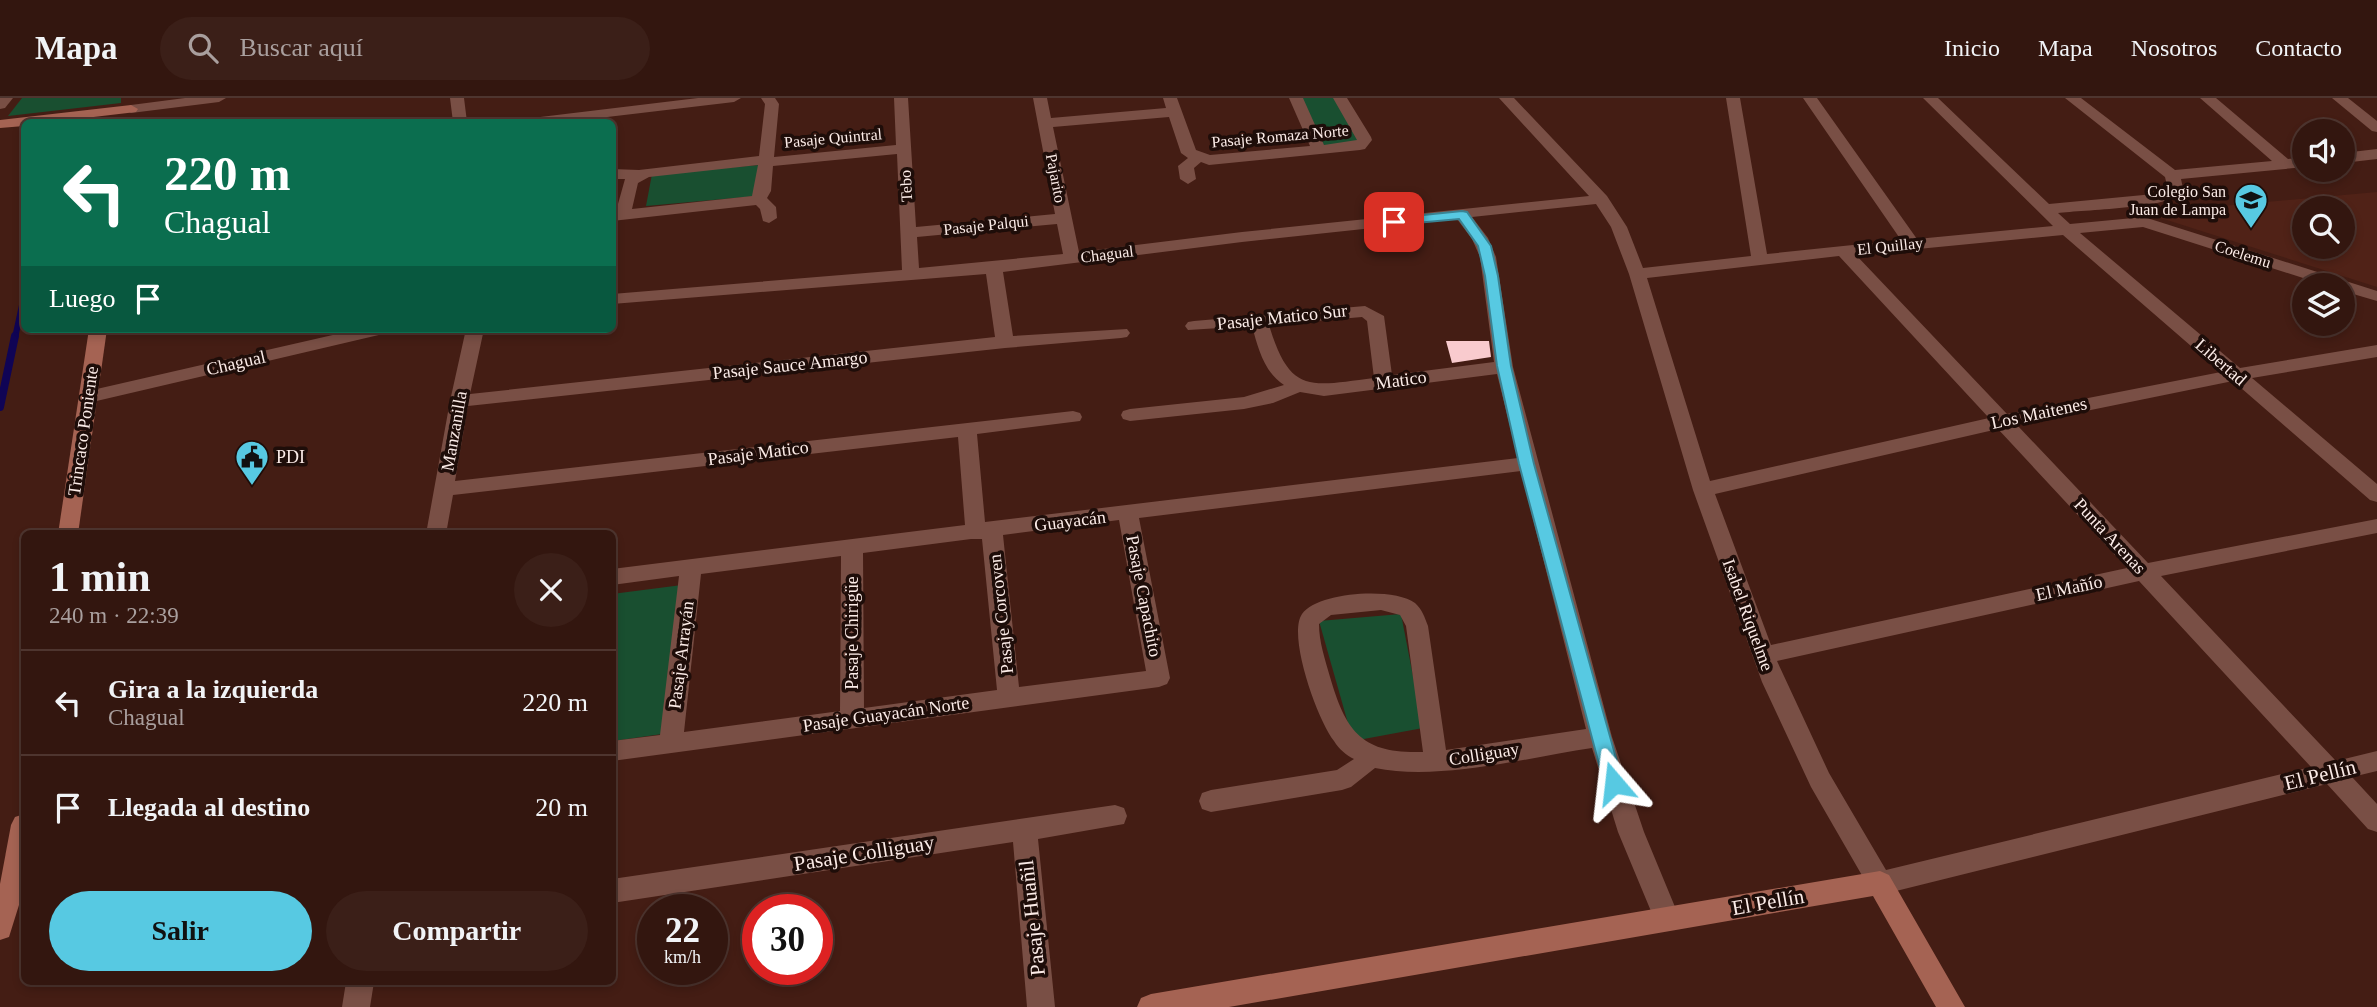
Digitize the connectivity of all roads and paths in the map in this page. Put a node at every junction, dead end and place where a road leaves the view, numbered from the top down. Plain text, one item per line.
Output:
1 (6, 98) edge
2 (219, 98) edge
3 (457, 98) edge
4 (734, 98) edge
5 (768, 98) edge
6 (901, 98) edge
7 (1040, 98) edge
8 (1296, 98) edge
9 (1340, 98) edge
10 (1506, 98) edge
11 (1734, 98) edge
12 (1810, 98) edge
13 (1930, 98) edge
14 (2072, 98) edge
15 (2207, 98) edge
16 (2339, 98) edge
17 (0, 105) edge
18 (1172, 105) edge
19 (130, 110) edge
20 (46, 119) edge
21 (460, 119) edge
22 (556, 119) edge
23 (21, 122) edge
24 (1045, 123) junction
25 (0, 124) edge
26 (2377, 128) edge
27 (904, 149) junction
28 (1319, 150) junction
29 (2377, 154) edge
30 (2355, 157) edge
31 (1198, 158) junction
32 (765, 161) junction
33 (2292, 163) edge
34 (2285, 164) junction
35 (616, 174) edge
36 (641, 175) junction
37 (2172, 175) junction
38 (1188, 179) dead end
39 (758, 199) junction
40 (1601, 199) junction
41 (2044, 209) junction
42 (618, 215) edge
43 (1462, 215) junction
44 (769, 218) dead end
45 (1064, 218) junction
46 (2144, 222) joint
47 (2066, 229) junction
48 (909, 233) junction
49 (1912, 244) junction
50 (1843, 251) junction
51 (1072, 259) junction
52 (1760, 260) junction
53 (994, 268) junction
54 (2305, 273) edge
55 (1637, 274) junction
56 (911, 275) junction
57 (2355, 289) edge
58 (2377, 296) edge
59 (616, 299) edge
60 (1259, 320) junction
61 (1194, 326) dead end
62 (97, 333) edge
63 (366, 333) edge
64 (474, 333) edge
65 (1121, 333) dead end
66 (1006, 342) junction
67 (2377, 351) edge
68 (1504, 366) junction
69 (2234, 373) junction
70 (1384, 383) junction
71 (1299, 385) junction
72 (88, 397) junction
73 (459, 401) junction
74 (1130, 415) dead end
75 (1073, 417) dead end
76 (2002, 420) junction
77 (967, 429) junction
78 (1527, 464) junction
79 (444, 489) junction
80 (1703, 490) junction
81 (2377, 495) edge
82 (1128, 514) junction
83 (2377, 526) edge
84 (69, 530) edge
85 (437, 530) edge
86 (984, 532) junction
87 (852, 548) junction
88 (691, 568) junction
89 (2144, 572) junction
90 (616, 577) edge
91 (1763, 655) junction
92 (1159, 678) joint
93 (1009, 698) junction
94 (852, 719) junction
95 (1600, 737) junction
96 (671, 743) junction
97 (616, 750) edge
98 (1369, 757) junction
99 (2377, 761) edge
100 (1436, 762) junction
101 (2330, 772) junction
102 (1211, 801) dead end
103 (1115, 816) dead end
104 (2377, 821) edge
105 (1024, 830) junction
106 (21, 841) edge
107 (1880, 883) junction
108 (616, 890) edge
109 (1667, 919) junction
110 (0, 928) edge
111 (360, 985) edge
112 (356, 1007) edge
113 (1041, 1007) edge
114 (1151, 1007) edge
115 (1951, 1007) edge

1 - 17 street
2 - 19 street
3 - 21 street
4 - 22 street
5 - 32 street
6 - 27 street, Tebo
7 - 24 street, Pajarito
8 - 28 street
9 - 28 street, Pasaje Romaza Norte
10 - 40 street, Isabel Riquelme
11 - 52 street
12 - 49 street
13 - 41 street, Libertad
14 - 37 street
15 - 34 street
16 - 26 street
18 - 24 street
18 - 31 street
19 - 20 street
23 - 25 street
24 - 45 street, Pajarito
27 - 32 street, Pasaje Quintral
27 - 48 street, Tebo
28 - 31 street, Pasaje Romaza Norte
29 - 30 street
31 - 38 street
32 - 36 street, Pasaje Quintral
32 - 39 street
33 - 34 street
34 - 37 street
35 - 36 street, Pasaje Quintral
36 - 42 street
37 - 41 street
39 - 42 street
39 - 44 street
40 - 43 street, Chagual
40 - 55 street, Isabel Riquelme
41 - 47 street, Libertad
43 - 51 street, Chagual
43 - 68 street
45 - 48 street, Pasaje Palqui
45 - 51 street, Pajarito
46 - 47 street, El Quillay
46 - 54 street, Coelemu
47 - 49 street, El Quillay
47 - 69 street, Libertad
48 - 56 street, Tebo
49 - 50 street, El Quillay
50 - 52 street, El Quillay
50 - 76 street, Punta Arenas
51 - 53 street, Chagual
52 - 55 street, El Quillay
53 - 56 street, Chagual
53 - 66 street
55 - 80 street, Isabel Riquelme
56 - 59 street, Chagual
57 - 58 street, Coelemu
60 - 61 street, Pasaje Matico Sur
60 - 70 street, Pasaje Matico Sur
60 - 71 street
62 - 72 street, Trincaco Poniente
63 - 72 street, Chagual
64 - 73 street, Manzanilla
65 - 66 street, Pasaje Sauce Amargo
66 - 73 street, Pasaje Sauce Amargo
67 - 69 street, Los Maitenes
68 - 70 street, Matico
68 - 78 street
69 - 76 street, Los Maitenes
69 - 81 street, Libertad
70 - 71 street, Matico
71 - 74 street
72 - 84 street, Trincaco Poniente
73 - 79 street, Manzanilla
75 - 77 street, Pasaje Matico
76 - 80 street, Los Maitenes
76 - 89 street, Punta Arenas
77 - 79 street, Pasaje Matico
77 - 86 street, Pasaje Corcoven
78 - 82 street, Guayacán
78 - 95 street
79 - 85 street, Manzanilla
80 - 91 street, Isabel Riquelme
82 - 86 street, Guayacán
82 - 92 street, Pasaje Capachito
83 - 89 street, El Mañío
86 - 87 street, Guayacán
86 - 93 street, Pasaje Corcoven
87 - 88 street, Guayacán
87 - 94 street, Pasaje Chirigüe
88 - 90 street, Guayacán
88 - 96 street, Pasaje Arrayán
89 - 91 street, El Mañío
89 - 101 street, Punta Arenas
91 - 107 street, Isabel Riquelme
92 - 93 street, Pasaje Guayacán Norte
93 - 94 street, Pasaje Guayacán Norte
94 - 96 street, Pasaje Guayacán Norte
95 - 100 street, Colliguay
95 - 109 street
96 - 97 street, Pasaje Guayacán Norte
98 - 100 street, Colliguay
98 - 100 street
98 - 102 street
99 - 101 street, El Pellín
101 - 104 street, Punta Arenas
101 - 107 street, El Pellín
103 - 105 street, Pasaje Colliguay
105 - 108 street, Pasaje Colliguay
105 - 113 street, Pasaje Huañil
106 - 110 street
107 - 109 street, El Pellín
107 - 115 street, Isabel Riquelme
109 - 114 street, El Pellín
111 - 112 street

